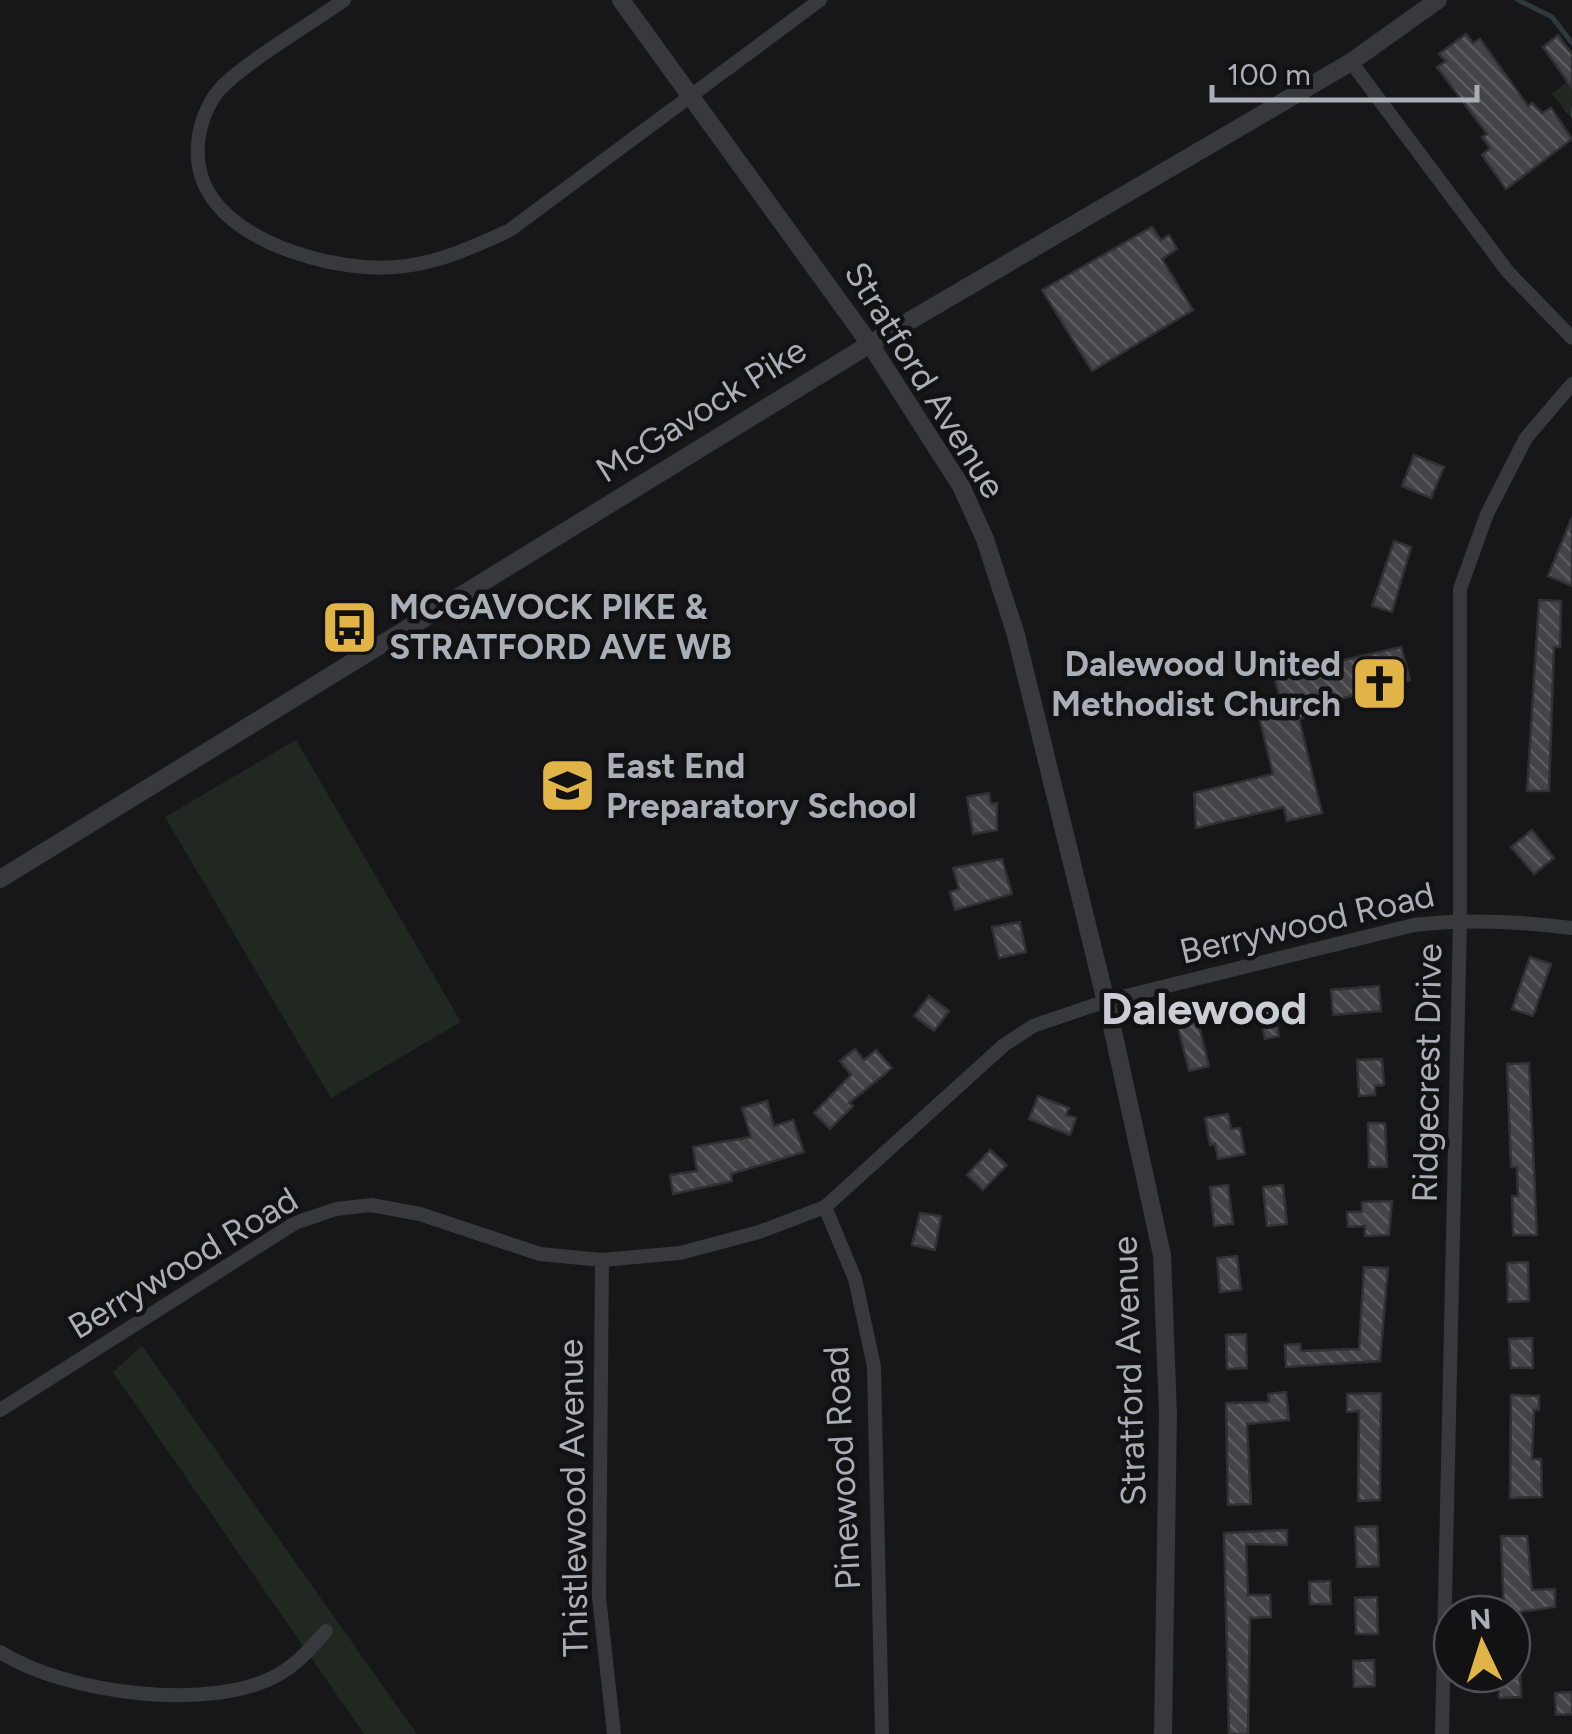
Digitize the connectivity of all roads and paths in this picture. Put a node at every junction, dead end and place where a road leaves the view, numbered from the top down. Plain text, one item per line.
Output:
1 (344, 0) edge
2 (620, 0) edge
3 (820, 0) edge
4 (1438, 0) edge
5 (1352, 62) junction
6 (692, 96) junction
7 (1572, 338) edge
8 (870, 344) junction
9 (1572, 384) edge
10 (0, 878) edge
11 (1460, 920) junction
12 (1572, 928) edge
13 (1106, 1001) junction
14 (825, 1207) junction
15 (602, 1260) junction
16 (0, 1410) edge
17 (326, 1631) dead end
18 (0, 1652) edge
19 (614, 1734) edge
20 (882, 1734) edge
21 (1163, 1734) edge
22 (1442, 1734) edge

1 - 6 street
2 - 6 street, Stratford Avenue
3 - 6 street
4 - 5 street, McGavock Pike
5 - 7 street
5 - 8 street, McGavock Pike
6 - 8 street, Stratford Avenue
8 - 10 street, McGavock Pike
8 - 13 street, Stratford Avenue
9 - 11 street, Ridgecrest Drive
11 - 12 street, Berrywood Road
11 - 13 street, Berrywood Road
11 - 22 street, Ridgecrest Drive
13 - 14 street, Berrywood Road
13 - 21 street, Stratford Avenue
14 - 15 street, Berrywood Road
14 - 20 street, Pinewood Road
15 - 16 street, Berrywood Road
15 - 19 street, Thistlewood Avenue
17 - 18 street

